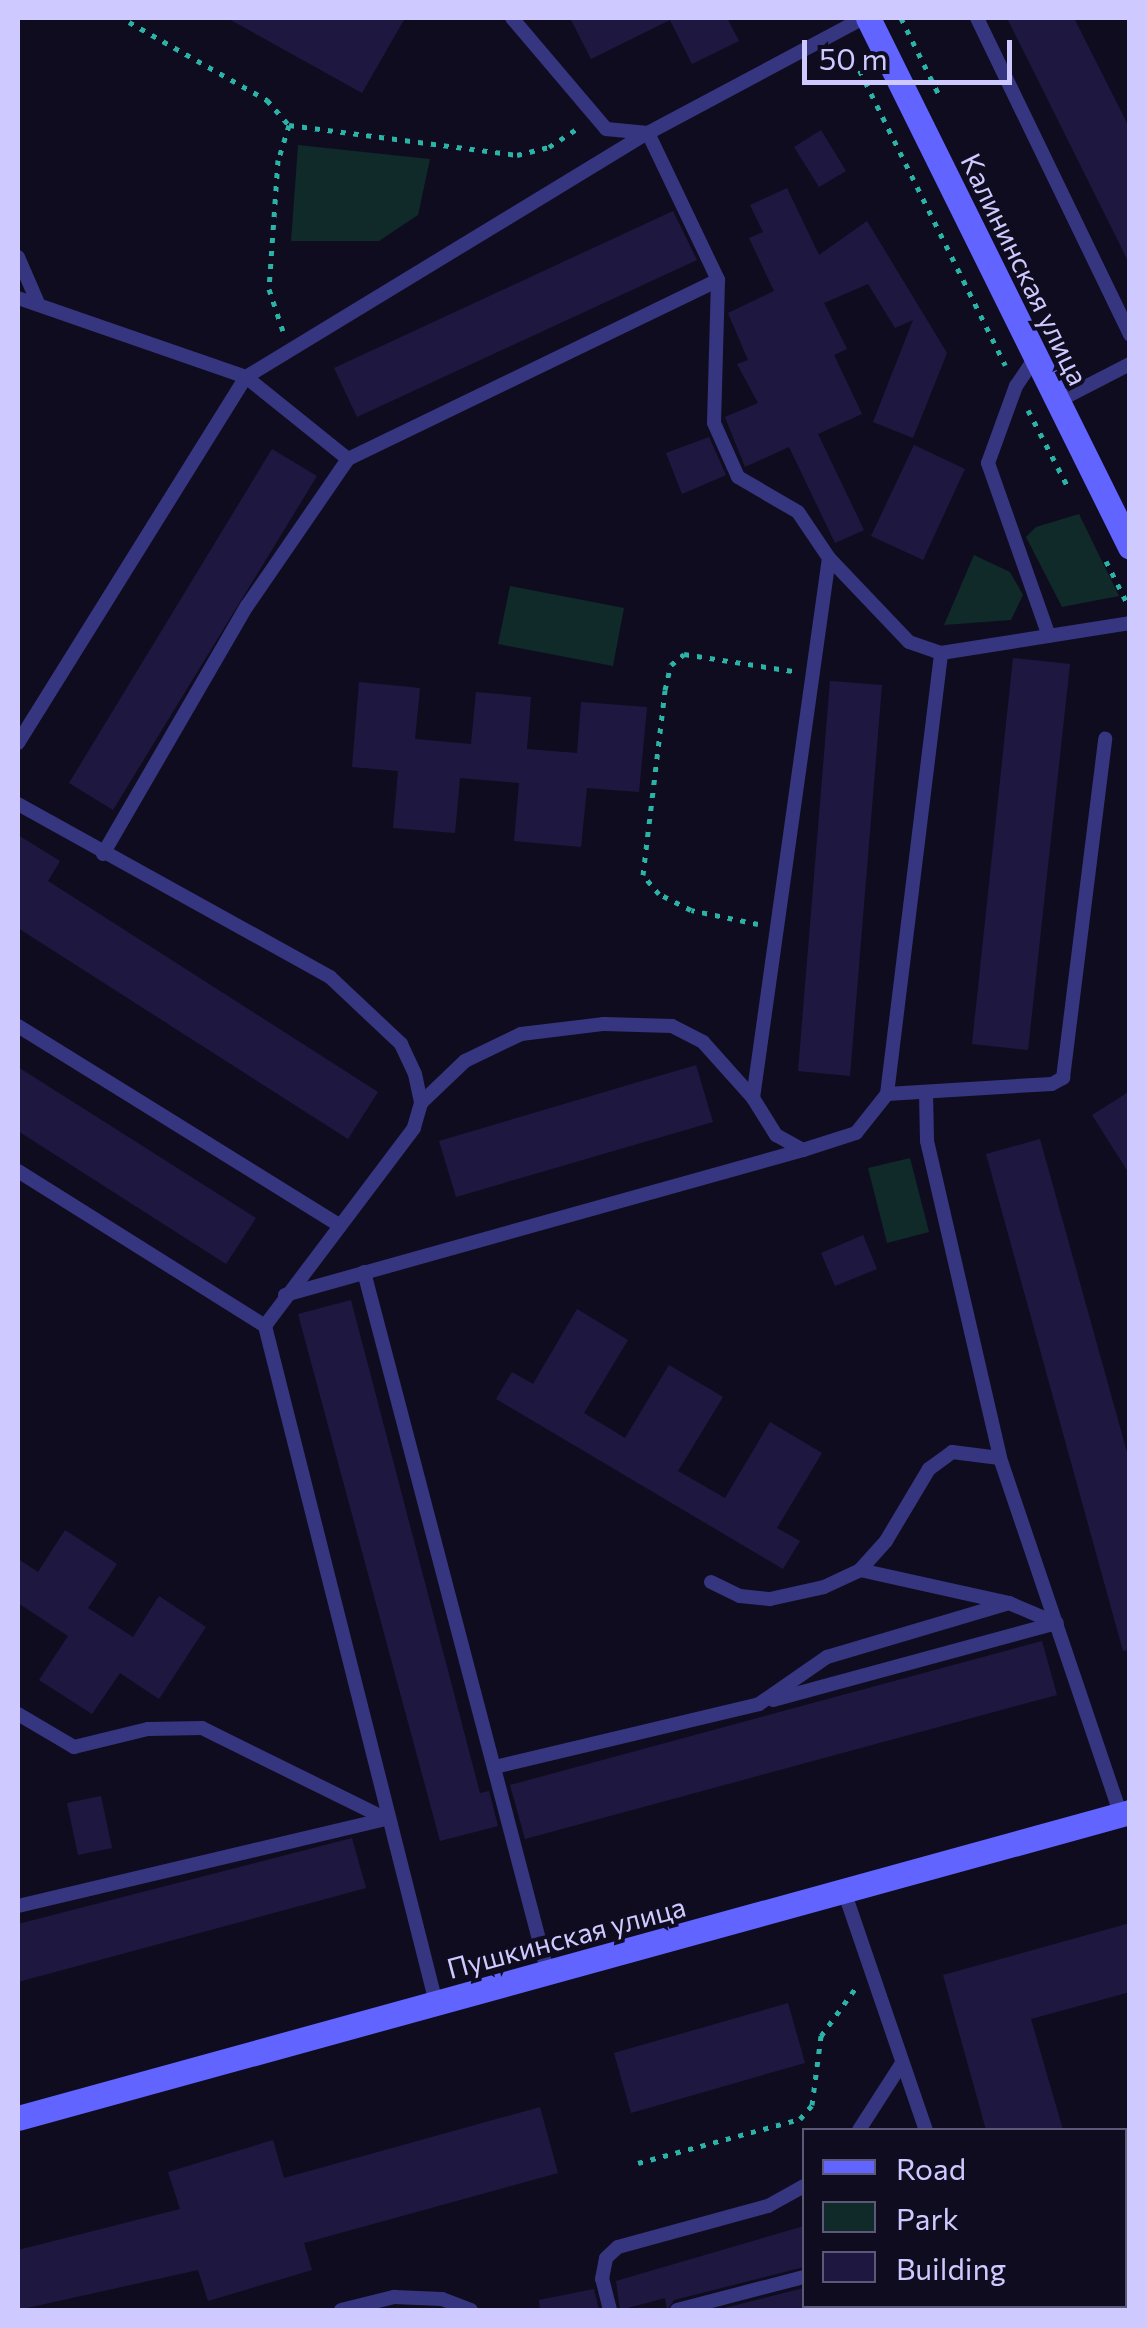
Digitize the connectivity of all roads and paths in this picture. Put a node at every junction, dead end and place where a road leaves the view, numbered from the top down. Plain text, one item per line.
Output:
1 (512, 18) edge
2 (866, 18) edge
3 (978, 18) edge
4 (129, 22) dead end
5 (840, 30) junction
6 (595, 118) junction
7 (289, 125) junction
8 (648, 132) junction
9 (18, 257) edge
10 (718, 280) junction
11 (18, 298) edge
12 (38, 301) junction
13 (1130, 335) edge
14 (290, 347) junction
15 (1035, 358) junction
16 (1130, 364) edge
17 (246, 378) junction
18 (1016, 386) junction
19 (1056, 402) junction
20 (348, 460) junction
21 (1077, 506) dead end
22 (1130, 547) edge
23 (1103, 556) dead end
24 (829, 558) junction
25 (1130, 608) edge
26 (1130, 623) edge
27 (1049, 636) junction
28 (941, 653) junction
29 (808, 674) junction
30 (1105, 739) dead end
31 (18, 742) edge
32 (18, 804) edge
33 (103, 854) junction
34 (775, 928) junction
35 (18, 1026) edge
36 (926, 1092) junction
37 (887, 1094) junction
38 (753, 1098) junction
39 (421, 1102) junction
40 (802, 1150) junction
41 (18, 1172) edge
42 (340, 1226) junction
43 (364, 1272) junction
44 (285, 1295) junction
45 (265, 1326) junction
46 (1000, 1458) junction
47 (860, 1570) junction
48 (711, 1582) dead end
49 (1009, 1603) junction
50 (1056, 1623) junction
51 (760, 1704) junction
52 (18, 1714) edge
53 (495, 1767) junction
54 (1125, 1813) edge
55 (386, 1819) junction
56 (844, 1891) junction
57 (18, 1906) edge
58 (870, 1968) junction
59 (548, 1974) junction
60 (436, 2004) junction
61 (902, 2063) junction
62 (18, 2118) edge
63 (859, 2128) edge
64 (925, 2128) edge
65 (638, 2163) dead end
66 (802, 2187) edge
67 (802, 2278) edge
68 (341, 2310) edge
69 (471, 2310) edge
70 (610, 2310) edge
71 (677, 2310) edge

1 - 6 lane
2 - 5 lane
2 - 15 main road, Калининская улица
3 - 13 lane
4 - 7 path
5 - 8 lane
5 - 18 path
6 - 7 path
6 - 8 lane
7 - 14 path
8 - 10 lane
8 - 14 lane
9 - 12 lane
10 - 20 lane
10 - 24 lane
11 - 12 lane
12 - 17 lane
14 - 17 lane
15 - 18 lane
15 - 19 main road, Калининская улица
16 - 19 lane
17 - 20 lane
17 - 31 lane
18 - 21 path
18 - 27 lane
19 - 22 main road, Калининская улица
20 - 33 lane
23 - 25 path
24 - 28 lane
24 - 29 lane
26 - 27 lane
27 - 28 lane
28 - 37 lane
29 - 34 lane
29 - 34 path
30 - 36 lane
32 - 33 lane
33 - 39 lane
34 - 38 lane
35 - 42 lane
36 - 37 lane
36 - 46 lane
37 - 40 lane
38 - 39 lane
38 - 40 lane
39 - 42 lane
40 - 43 lane
41 - 45 lane
42 - 44 lane
43 - 44 lane
43 - 53 lane
44 - 45 lane
45 - 55 lane
46 - 47 lane
46 - 50 lane
47 - 48 lane
47 - 49 lane
49 - 50 lane
49 - 51 lane
50 - 51 lane
50 - 54 lane
51 - 53 lane
52 - 55 lane
53 - 59 lane
54 - 56 main road, Пушкинская улица
55 - 57 lane
55 - 60 lane
56 - 58 lane
56 - 59 main road, Пушкинская улица
58 - 61 lane
58 - 65 path
59 - 60 main road, Пушкинская улица
60 - 62 main road, Пушкинская улица
61 - 63 lane
61 - 64 lane
66 - 70 lane
67 - 71 lane
68 - 69 lane

